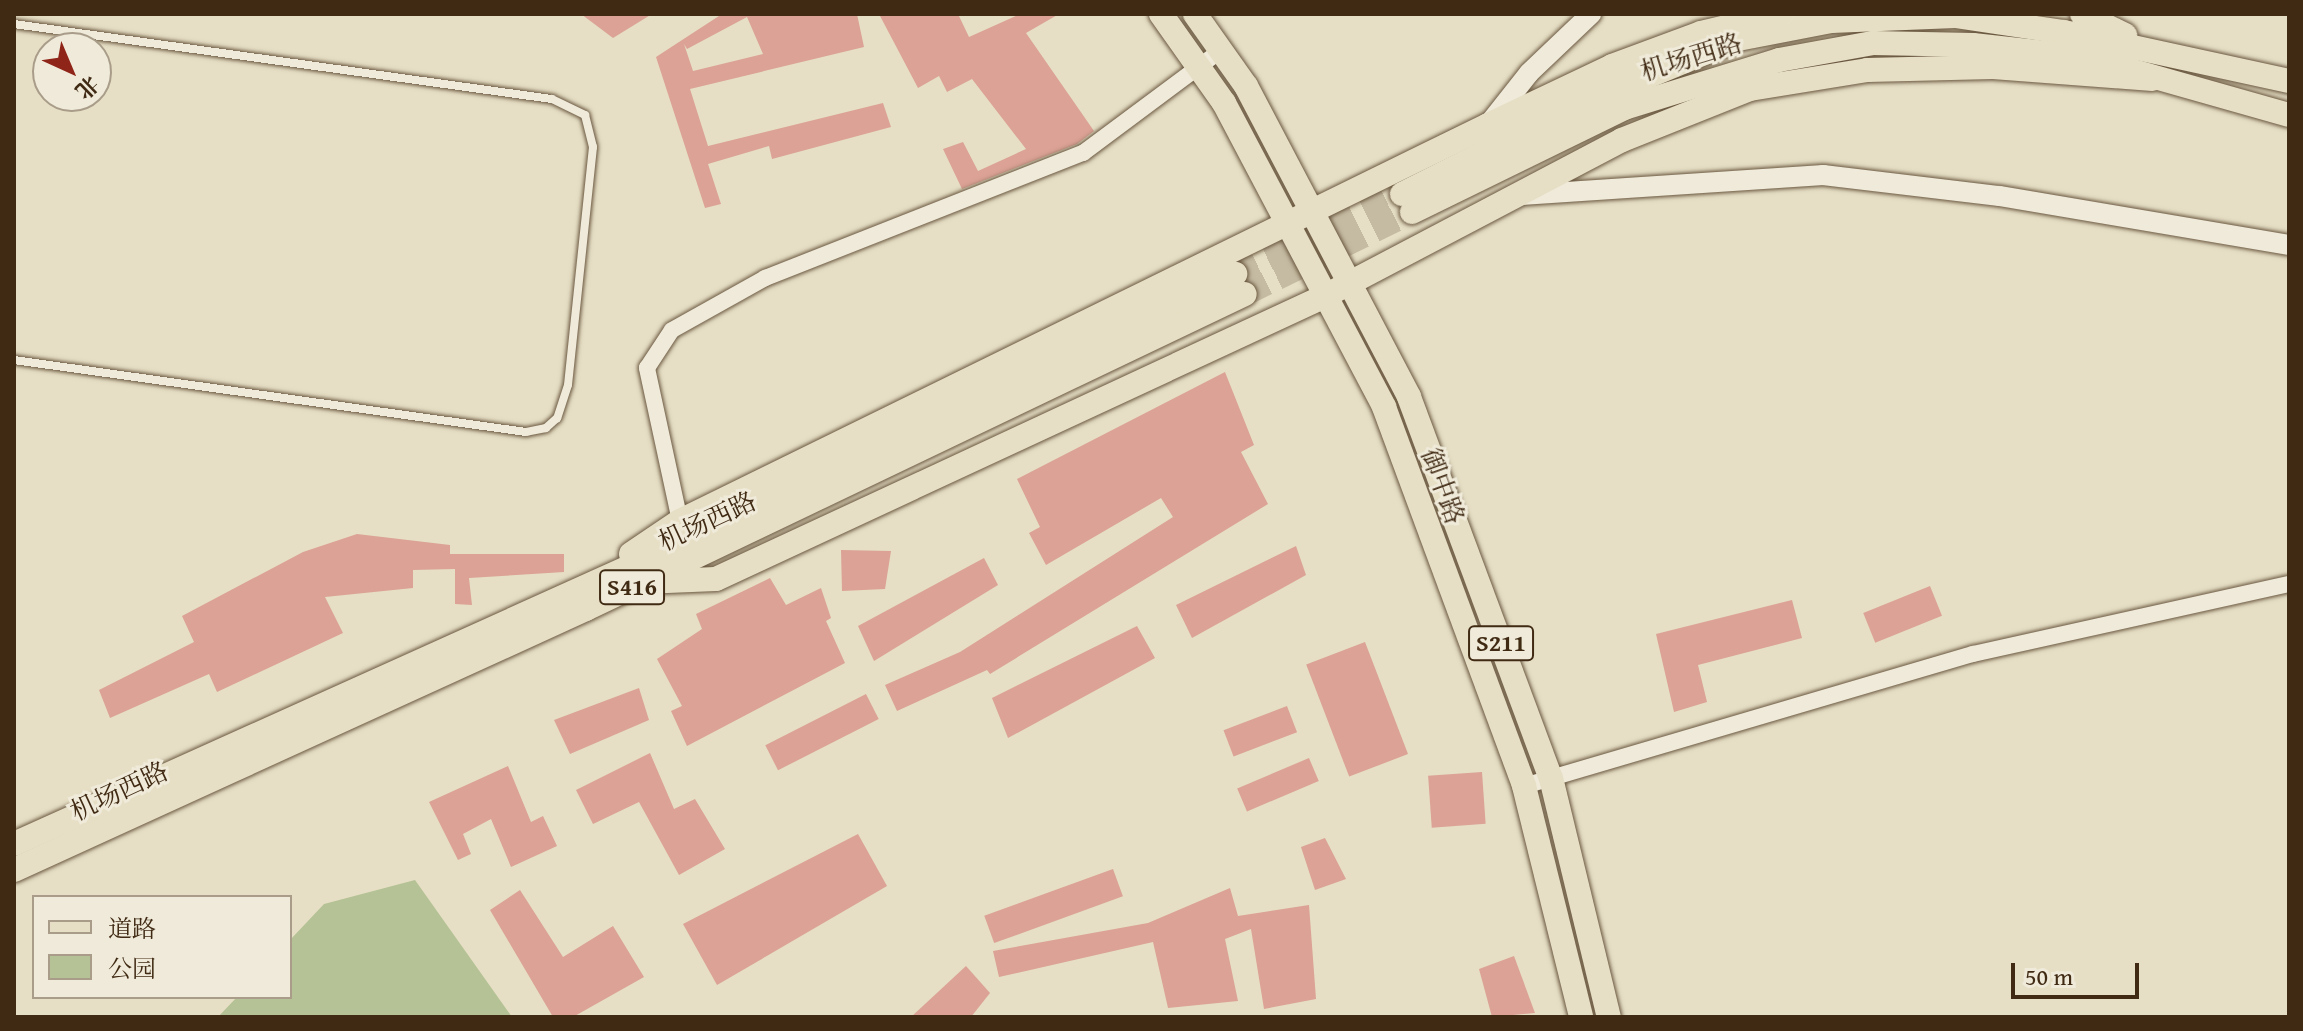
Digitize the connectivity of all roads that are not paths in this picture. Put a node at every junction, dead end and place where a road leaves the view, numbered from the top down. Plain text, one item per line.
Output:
1 (1161, 14) edge
2 (1195, 14) edge
3 (1591, 14) edge
4 (1782, 14) edge
5 (2082, 14) edge
6 (14, 24) edge
7 (1220, 51) junction
8 (2156, 51) junction
9 (1200, 67) junction
10 (2153, 79) junction
11 (2289, 81) edge
12 (2289, 115) edge
13 (1488, 125) junction
14 (1517, 195) junction
15 (1310, 208) junction
16 (1285, 220) junction
17 (2289, 245) edge
18 (1350, 284) junction
19 (1325, 296) junction
20 (14, 360) edge
21 (680, 521) junction
22 (643, 582) junction
23 (2289, 584) edge
24 (577, 590) junction
25 (1551, 778) junction
26 (1524, 786) junction
27 (14, 844) edge
28 (14, 870) edge
29 (1581, 1017) edge
30 (1609, 1017) edge

1 - 9 main road, 御中路 / S211
2 - 7 main road, 御中路 / S211
3 - 13 street
4 - 13 main road
5 - 8 main road
6 - 20 lane
7 - 9 street
7 - 15 main road, 御中路 / S211
8 - 10 main road, 机场西路
8 - 11 main road
9 - 16 main road, 御中路 / S211
9 - 21 street
10 - 12 main road, 机场西路
10 - 14 main road
13 - 15 main road
14 - 17 street
14 - 18 main road
15 - 16 main road
15 - 18 main road, 御中路 / S211
16 - 19 main road, 御中路 / S211
16 - 21 main road
18 - 19 main road
18 - 25 main road, 御中路 / S211
19 - 22 main road
19 - 26 main road, 御中路 / S211
21 - 24 main road
22 - 24 main road, 机场西路 / S416
22 - 28 main road, 机场西路 / S416
23 - 25 street
24 - 27 main road, S416
25 - 26 street
25 - 30 main road, 御中路 / S211
26 - 29 main road, 御中路 / S211

